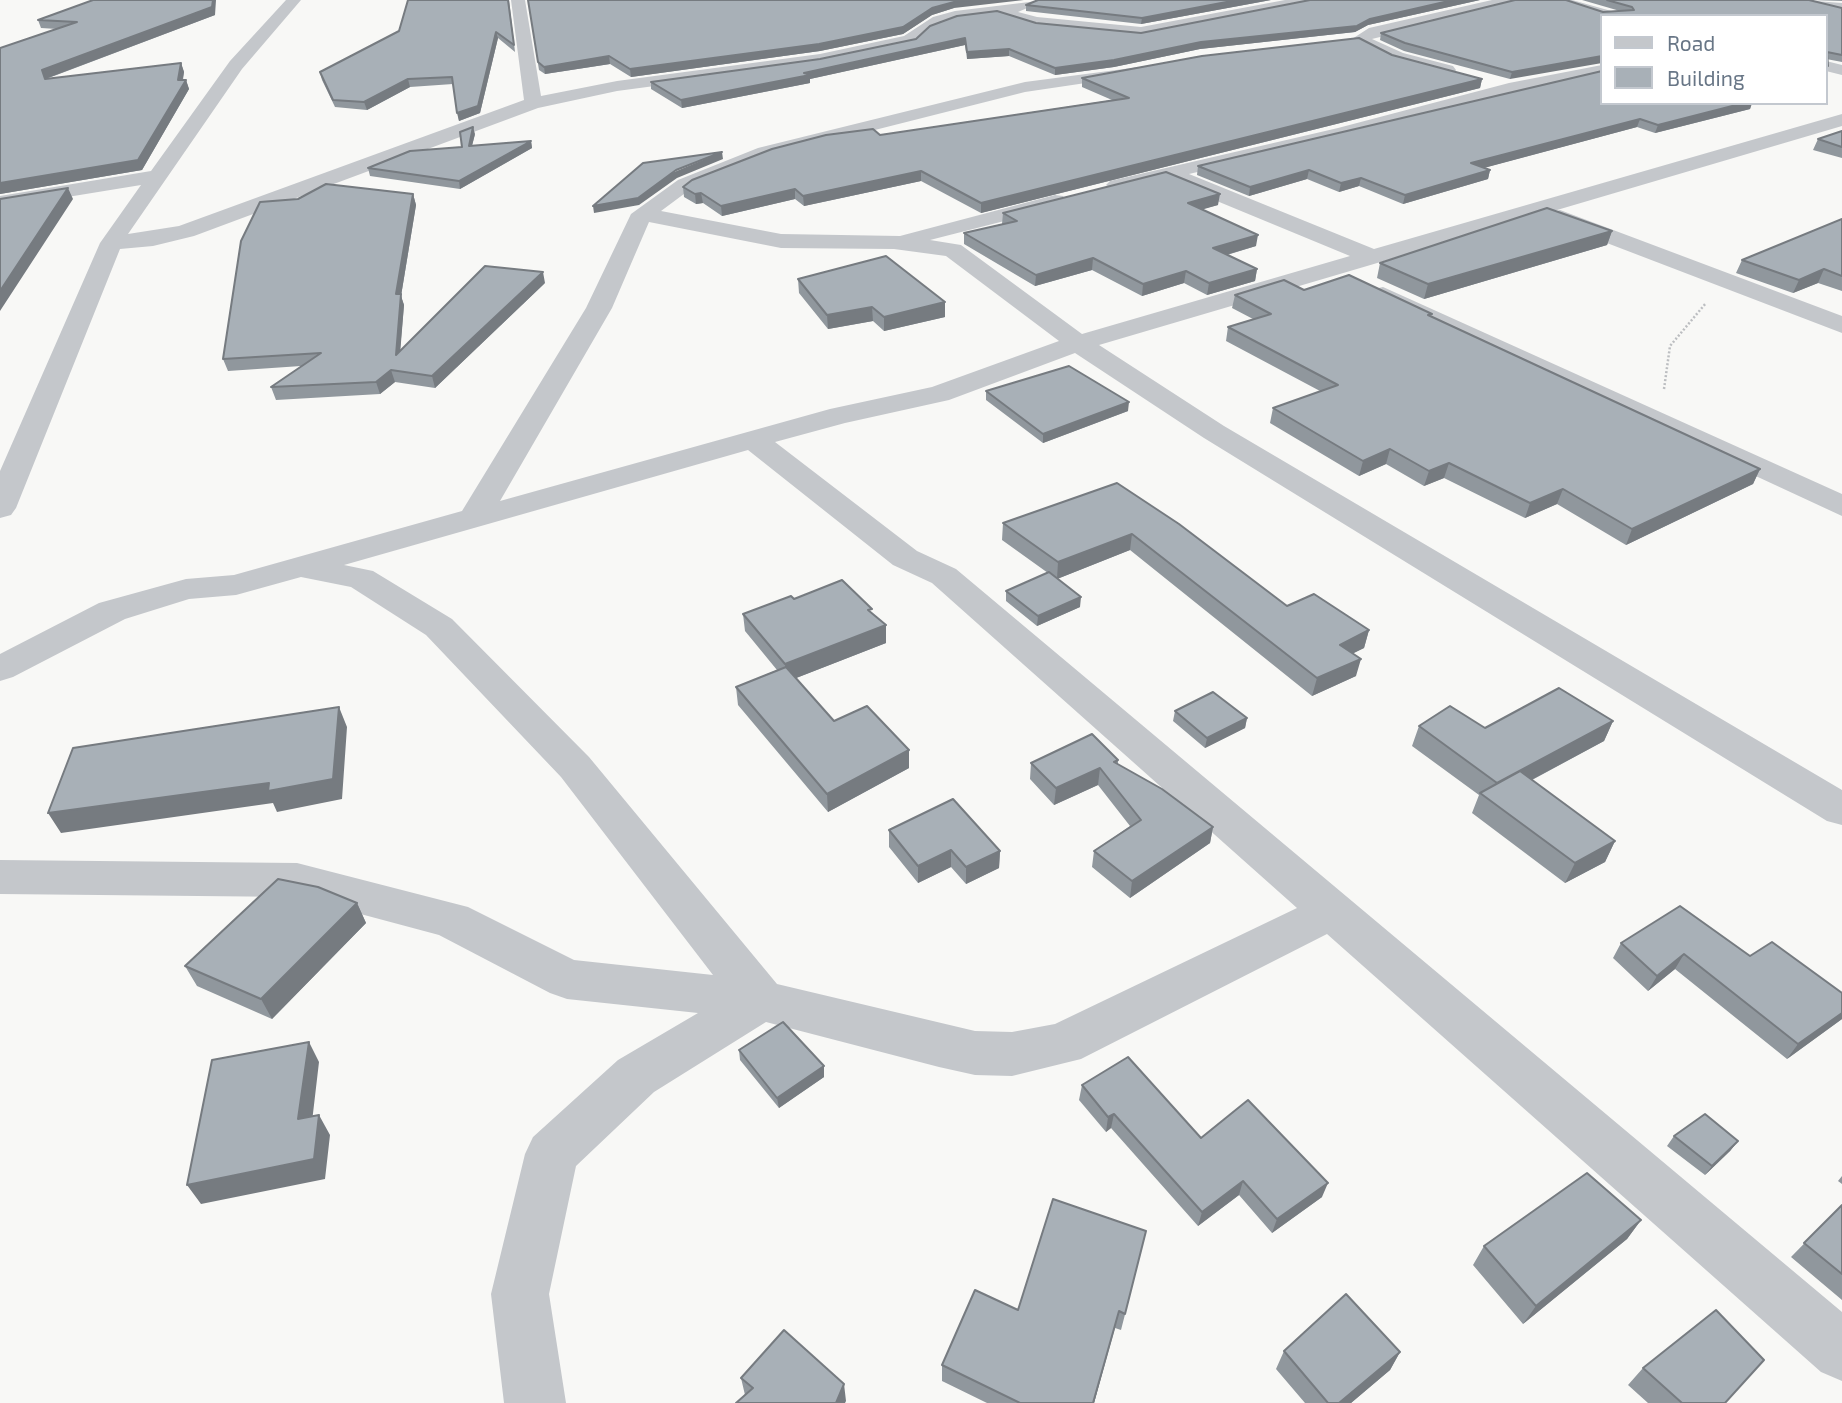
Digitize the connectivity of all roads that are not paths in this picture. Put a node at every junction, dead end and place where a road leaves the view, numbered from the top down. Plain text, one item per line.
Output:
1 (294, 0) edge
2 (518, 0) edge
3 (968, 0) edge
4 (1039, 0) edge
5 (1308, 0) edge
6 (1512, 0) edge
7 (1552, 0) edge
8 (1814, 0) edge
9 (1842, 8) edge
10 (990, 9) junction
11 (1613, 14) edge
12 (1360, 39) junction
13 (1333, 42) edge
14 (1151, 67) edge
15 (1601, 70) edge
16 (1509, 88) junction
17 (533, 103) junction
18 (1841, 121) edge
19 (1167, 173) junction
20 (158, 176) junction
21 (1101, 189) edge
22 (1074, 196) edge
23 (0, 202) edge
24 (1538, 209) junction
25 (642, 214) junction
26 (894, 242) junction
27 (111, 243) junction
28 (1373, 257) junction
29 (1331, 270) junction
30 (1842, 325) edge
31 (1077, 343) junction
32 (752, 439) junction
33 (1842, 506) edge
34 (0, 508) edge
35 (473, 520) junction
36 (299, 568) junction
37 (0, 669) edge
38 (1842, 810) edge
39 (0, 877) edge
40 (1330, 912) junction
41 (761, 1000) junction
42 (1842, 1351) edge
43 (535, 1403) edge

1 - 20 street
2 - 17 street
3 - 10 street
4 - 10 street
5 - 10 street
6 - 12 street
7 - 11 street
8 - 9 street
10 - 17 street
12 - 13 street
12 - 16 street
14 - 25 street
15 - 16 street
16 - 19 street
17 - 27 street
18 - 24 street
19 - 21 street
19 - 28 street
20 - 23 street
20 - 27 street
22 - 26 street
24 - 28 street
24 - 30 street
25 - 26 street
25 - 35 street
26 - 31 street
27 - 34 street
28 - 29 street
29 - 31 street
29 - 33 street
31 - 32 street
31 - 38 street
32 - 35 street
32 - 40 street
35 - 36 street
36 - 37 street
36 - 41 street
39 - 41 street
40 - 41 street
40 - 42 street
41 - 43 street

